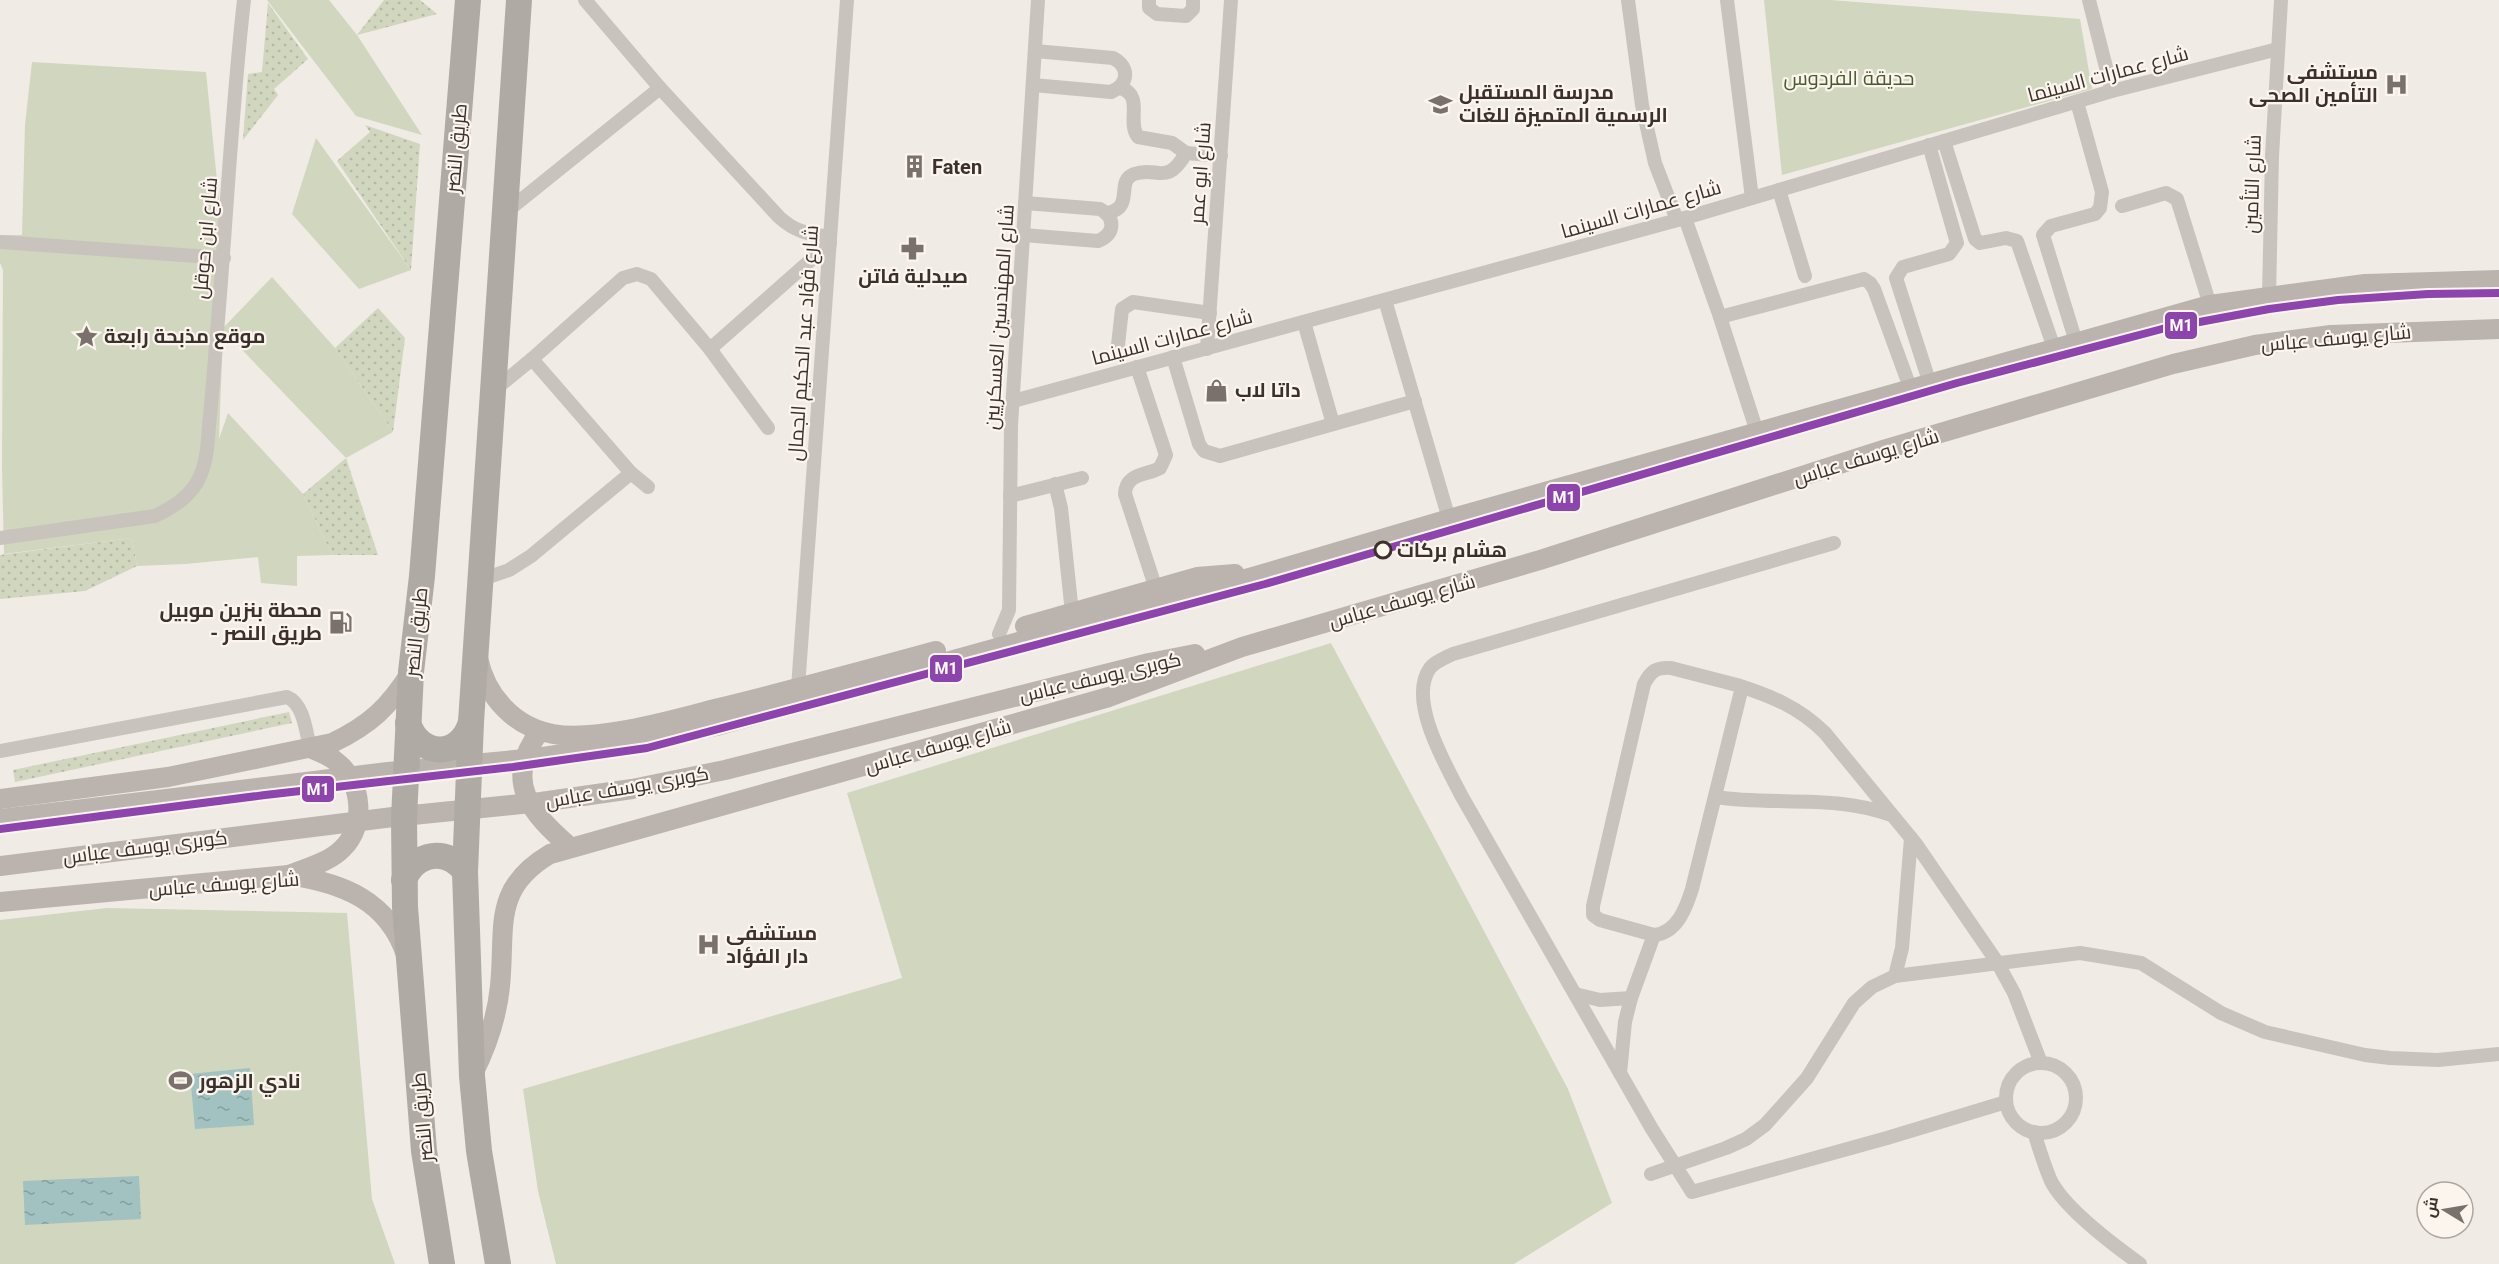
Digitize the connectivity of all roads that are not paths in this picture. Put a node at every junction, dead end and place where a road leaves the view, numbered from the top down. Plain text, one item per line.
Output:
1 (243, 0) edge
2 (468, 0) edge
3 (519, 0) edge
4 (585, 0) edge
5 (847, 0) edge
6 (1038, 0) edge
7 (1149, 0) edge
8 (1193, 0) edge
9 (1231, 0) edge
10 (1628, 0) edge
11 (1727, 0) edge
12 (2089, 0) edge
13 (2281, 0) edge
14 (2278, 50) junction
15 (1035, 51) junction
16 (1033, 85) junction
17 (660, 88) junction
18 (1120, 88) junction
19 (2112, 91) junction
20 (2077, 102) junction
21 (1944, 141) junction
22 (1929, 145) junction
23 (1186, 153) junction
24 (1221, 156) junction
25 (1779, 190) junction
26 (1752, 198) junction
27 (1025, 202) junction
28 (2122, 206) dead end
29 (506, 212) junction
30 (1108, 213) junction
31 (1681, 219) junction
32 (1023, 235) junction
33 (830, 240) junction
34 (0, 242) edge
35 (224, 258) junction
36 (1805, 276) dead end
37 (2499, 279) edge
38 (2269, 297) junction
39 (1385, 300) junction
40 (2210, 305) junction
41 (1210, 312) junction
42 (1720, 317) junction
43 (1304, 322) junction
44 (2499, 328) edge
45 (2076, 342) junction
46 (1118, 345) dead end
47 (2054, 348) junction
48 (710, 349) junction
49 (1207, 349) junction
50 (1173, 357) junction
51 (532, 359) junction
52 (1137, 367) junction
53 (1930, 384) junction
54 (1911, 390) junction
55 (493, 391) junction
56 (1013, 401) junction
57 (1415, 401) junction
58 (1333, 424) junction
59 (768, 428) dead end
60 (1757, 432) junction
61 (631, 473) junction
62 (1082, 478) dead end
63 (1055, 484) junction
64 (648, 487) dead end
65 (1010, 496) junction
66 (1449, 519) junction
67 (0, 538) edge
68 (1834, 543) dead end
69 (1253, 577) junction
70 (480, 580) junction
71 (1156, 589) junction
72 (1072, 613) junction
73 (999, 634) junction
74 (477, 637) junction
75 (1242, 647) junction
76 (411, 672) junction
77 (1742, 687) junction
78 (798, 688) junction
79 (471, 722) junction
80 (408, 723) junction
81 (540, 730) junction
82 (310, 748) junction
83 (0, 751) edge
84 (1715, 797) junction
85 (0, 799) edge
86 (1893, 816) junction
87 (0, 819) edge
88 (1911, 838) junction
89 (570, 847) junction
90 (0, 866) edge
91 (465, 872) junction
92 (289, 875) junction
93 (404, 880) junction
94 (0, 902) edge
95 (1654, 935) junction
96 (1997, 962) junction
97 (409, 964) junction
98 (1895, 976) junction
99 (1575, 994) junction
100 (1631, 998) junction
101 (2499, 1054) edge
102 (2041, 1063) junction
103 (1620, 1073) junction
104 (472, 1076) junction
105 (2006, 1102) junction
106 (2034, 1132) junction
107 (1676, 1166) junction
108 (1651, 1174) dead end
109 (442, 1264) edge
110 (498, 1264) edge
111 (2140, 1264) edge

1 - 35 street, شارع ابن حوقل
2 - 76 highway, طريق النصر
3 - 29 highway
4 - 17 street
5 - 33 street, شارع فؤاد عبد الحكيم الجمال
6 - 15 street, شارع المهندسين العسكريين
7 - 8 street
9 - 24 street, شارع ابو عمر
10 - 31 street
11 - 26 street
12 - 19 street
13 - 14 street, شارع التأمين
14 - 19 street, شارع عمارات السينما
14 - 38 street, شارع التأمين
15 - 16 street, شارع المهندسين العسكريين
15 - 18 street
16 - 18 street
16 - 27 street, شارع المهندسين العسكريين
17 - 29 street
17 - 33 street
18 - 23 street
19 - 20 street, شارع عمارات السينما
20 - 21 street, شارع عمارات السينما
20 - 45 street
21 - 22 street, شارع عمارات السينما
21 - 47 street
22 - 25 street, شارع عمارات السينما
22 - 53 street
23 - 24 street
23 - 30 street
24 - 41 street, شارع ابو عمر
25 - 26 street, شارع عمارات السينما
25 - 36 street
26 - 31 street, شارع عمارات السينما
27 - 30 street
27 - 32 street, شارع المهندسين العسكريين
28 - 40 street
29 - 55 highway
30 - 32 street
31 - 39 street, شارع عمارات السينما
31 - 42 street
32 - 56 street, شارع المهندسين العسكريين
33 - 48 street
33 - 78 street, شارع فؤاد عبد الحكيم الجمال
34 - 35 street
35 - 67 street, شارع ابن حوقل
37 - 38 main road
38 - 40 main road
39 - 43 street, شارع عمارات السينما
39 - 57 street
40 - 45 main road
41 - 46 street
41 - 49 street, شارع ابو عمر
42 - 54 street
42 - 60 street
43 - 49 street, شارع عمارات السينما
43 - 58 street
44 - 75 main road, شارع يوسف عباس
45 - 47 main road
47 - 53 main road
48 - 51 street
48 - 59 street
49 - 50 street, شارع عمارات السينما
50 - 52 street, شارع عمارات السينما
50 - 58 street
51 - 55 street
51 - 61 street
52 - 56 street, شارع عمارات السينما
52 - 71 street
53 - 54 main road
54 - 60 main road
55 - 70 highway
56 - 65 street, شارع المهندسين العسكريين
57 - 58 street
57 - 66 street
60 - 66 main road
61 - 64 street
61 - 70 street
62 - 63 street
63 - 65 street
63 - 72 street
65 - 73 street, شارع المهندسين العسكريين
66 - 69 main road
68 - 99 street
69 - 71 main road
69 - 87 main road
70 - 74 highway
71 - 72 main road
72 - 73 main road
73 - 78 main road
74 - 79 highway
74 - 81 main road
75 - 89 main road, شارع يوسف عباس
75 - 90 main road, كوبرى يوسف عباس
76 - 80 highway, طريق النصر
76 - 82 main road
77 - 84 street
77 - 86 street
77 - 95 street
78 - 81 main road
79 - 80 highway
79 - 91 highway
80 - 93 highway, طريق النصر
81 - 89 main road
82 - 83 street
82 - 85 main road
82 - 92 main road
84 - 86 street
84 - 95 street
86 - 88 street
88 - 96 street
88 - 98 street
89 - 104 main road, شارع يوسف عباس
91 - 93 highway
91 - 104 highway
92 - 94 main road, شارع يوسف عباس
92 - 97 main road, شارع يوسف عباس
93 - 97 highway, طريق النصر
95 - 100 street
96 - 98 street
96 - 101 street
96 - 102 street
97 - 109 highway, طريق النصر
98 - 107 street
99 - 100 street
99 - 103 street
100 - 103 street
102 - 105 street
102 - 106 street
103 - 107 street
104 - 110 highway
105 - 106 street
105 - 107 street
106 - 111 street
107 - 108 street

